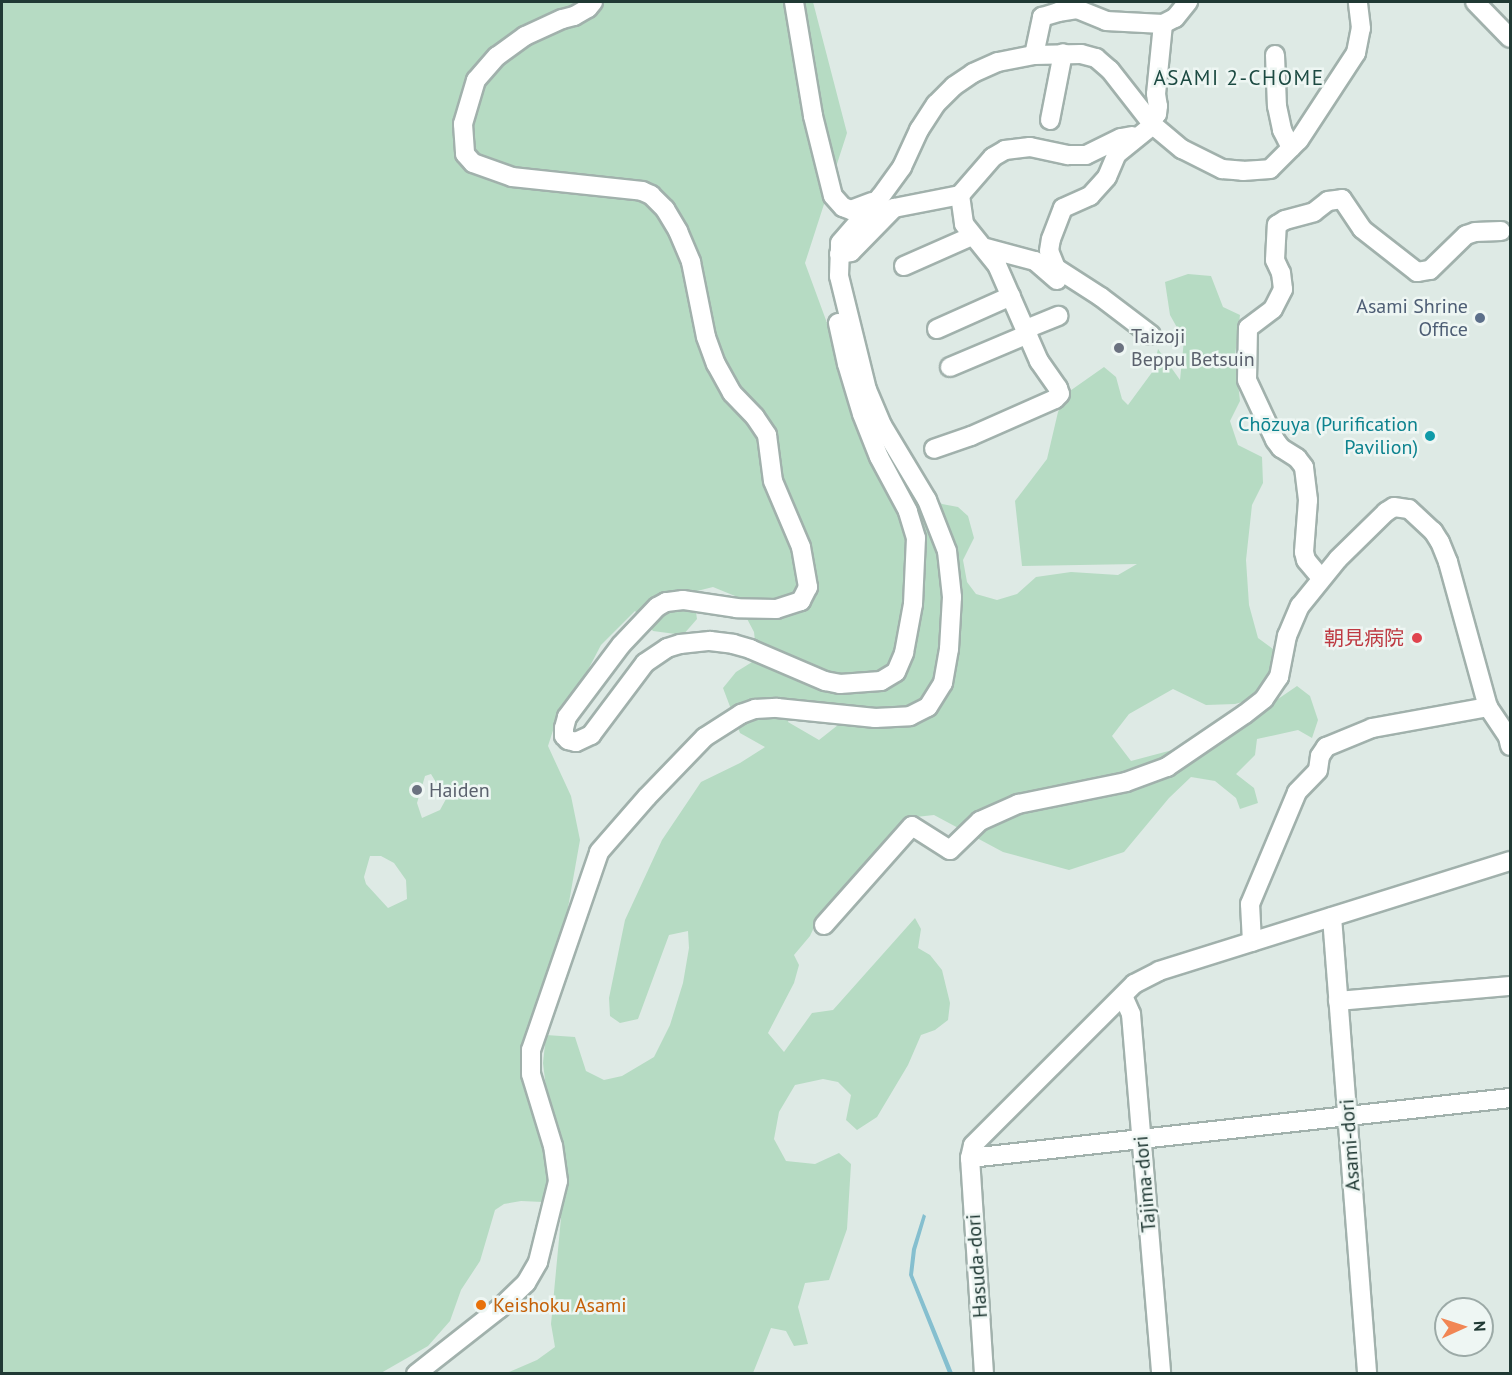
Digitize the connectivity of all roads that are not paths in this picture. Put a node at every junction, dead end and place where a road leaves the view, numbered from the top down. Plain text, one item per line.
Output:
1 (593, 2) edge
2 (795, 2) edge
3 (1188, 2) edge
4 (1358, 2) edge
5 (1475, 2) edge
6 (1089, 7) edge
7 (1163, 24) junction
8 (1510, 38) edge
9 (1063, 53) junction
10 (1034, 55) junction
11 (1275, 55) dead end
12 (1050, 120) dead end
13 (1151, 122) junction
14 (1136, 137) junction
15 (1291, 148) junction
16 (960, 195) junction
17 (881, 196) junction
18 (1501, 231) dead end
19 (972, 236) junction
20 (986, 248) junction
21 (839, 254) junction
22 (904, 266) dead end
23 (839, 276) junction
24 (1070, 279) junction
25 (1011, 296) junction
26 (1058, 316) dead end
27 (937, 329) dead end
28 (1027, 331) junction
29 (1151, 335) dead end
30 (950, 367) dead end
31 (934, 448) dead end
32 (1321, 578) junction
33 (1488, 708) junction
34 (1510, 739) edge
35 (1510, 861) edge
36 (1332, 917) junction
37 (824, 925) dead end
38 (1252, 942) junction
39 (1510, 987) edge
40 (1123, 996) junction
41 (1338, 1001) junction
42 (1510, 1098) edge
43 (1347, 1116) junction
44 (1141, 1140) junction
45 (970, 1158) junction
46 (416, 1374) edge
47 (984, 1374) edge
48 (1161, 1374) edge
49 (1367, 1374) edge

1 - 23 street
2 - 17 street
3 - 7 street
4 - 15 street
5 - 8 street
6 - 7 street
6 - 10 street
7 - 13 street
9 - 10 street
9 - 12 street
9 - 13 street
10 - 17 street
11 - 15 street
13 - 14 street
13 - 15 street
14 - 16 street
14 - 24 street
16 - 19 street
16 - 21 street
17 - 21 street
18 - 32 street
19 - 20 street
19 - 22 street
20 - 24 street
20 - 25 street
21 - 23 street
23 - 46 street
24 - 29 street
25 - 27 street
25 - 28 street
26 - 28 street
28 - 30 street
28 - 31 street
32 - 33 street
32 - 37 street
33 - 34 street
33 - 38 street
35 - 36 street
36 - 38 street
36 - 41 street, Asami-dori
38 - 40 street
39 - 41 street
40 - 44 street, Tajima-dori
40 - 45 street
41 - 43 street, Asami-dori
42 - 43 street
43 - 44 street
43 - 49 street, Asami-dori
44 - 45 street
44 - 48 street, Tajima-dori
45 - 47 street, Hasuda-dori

